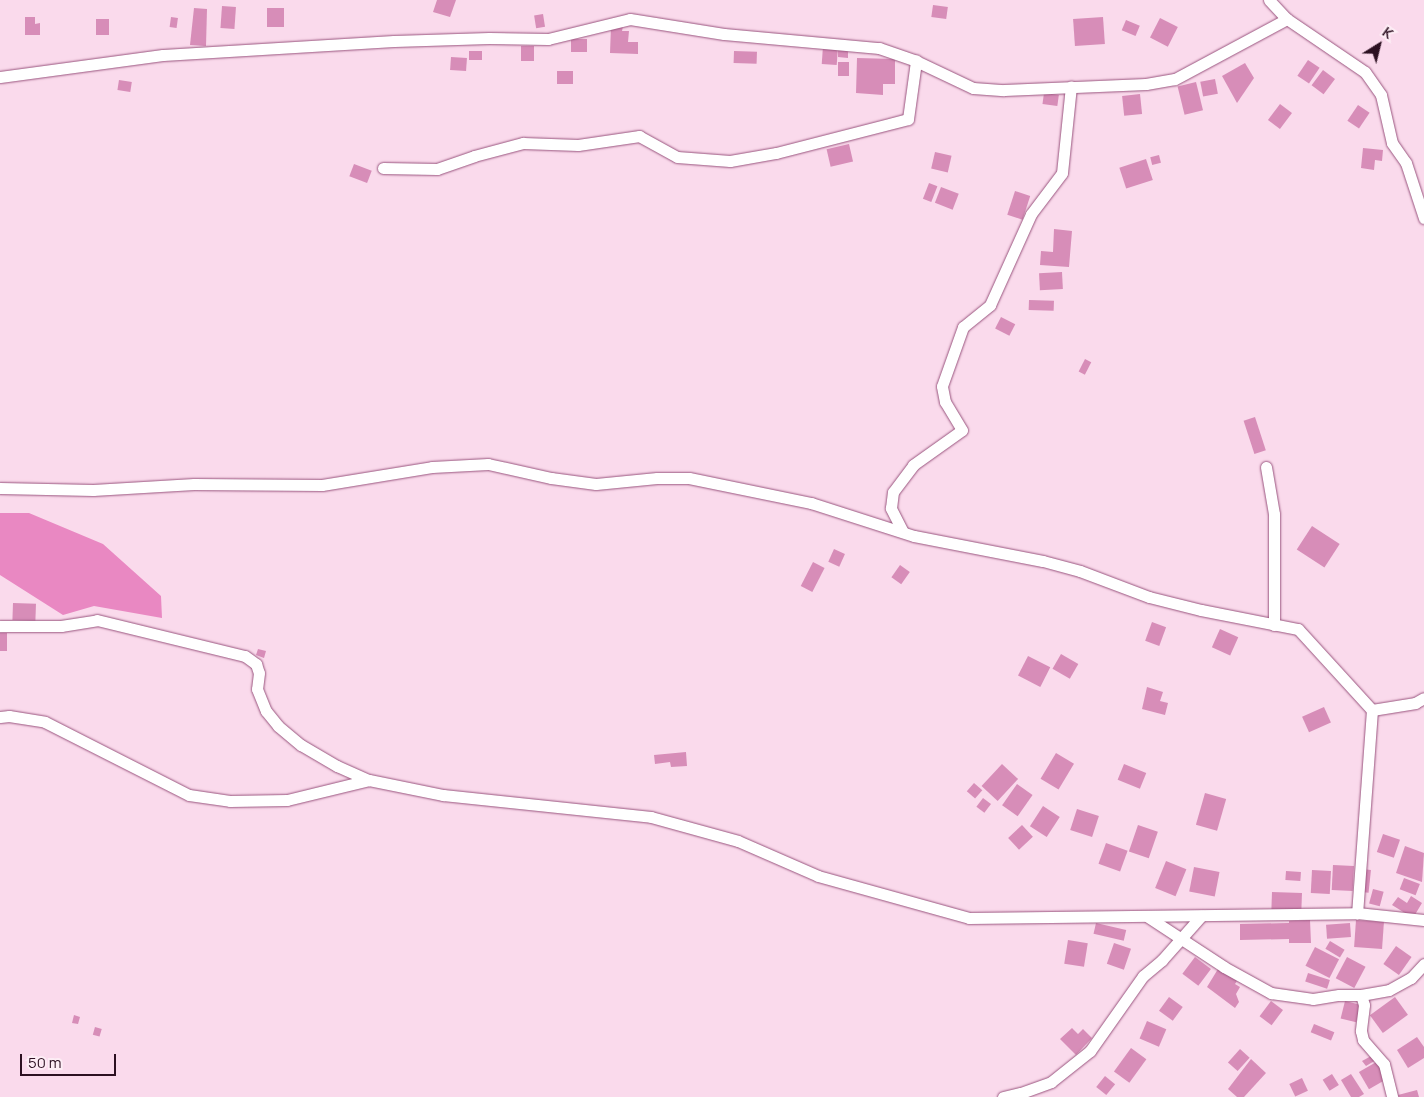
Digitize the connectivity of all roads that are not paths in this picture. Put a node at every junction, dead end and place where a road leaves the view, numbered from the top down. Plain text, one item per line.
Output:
1 (1269, 0) edge
2 (1287, 20) junction
3 (916, 61) junction
4 (0, 77) edge
5 (1072, 86) junction
6 (383, 168) dead end
7 (1424, 218) edge
8 (1266, 467) dead end
9 (0, 488) edge
10 (902, 532) junction
11 (1274, 625) junction
12 (0, 626) edge
13 (1424, 698) edge
14 (1372, 710) junction
15 (0, 717) edge
16 (369, 780) junction
17 (1356, 913) junction
18 (1201, 916) junction
19 (1148, 917) junction
20 (1424, 920) edge
21 (1181, 939) junction
22 (1424, 964) edge
23 (1361, 995) junction
24 (1003, 1097) edge
25 (1392, 1097) edge

1 - 2 street
2 - 5 street
2 - 7 street
3 - 4 street
3 - 5 street
3 - 6 street
5 - 10 street
8 - 11 street
9 - 10 street
10 - 11 street
11 - 14 street
12 - 16 street
13 - 14 street
14 - 17 street
15 - 16 street
16 - 19 street
17 - 18 street
17 - 20 street
18 - 19 street
18 - 21 street
19 - 21 street
21 - 23 street
21 - 24 street
22 - 23 street
23 - 25 street

